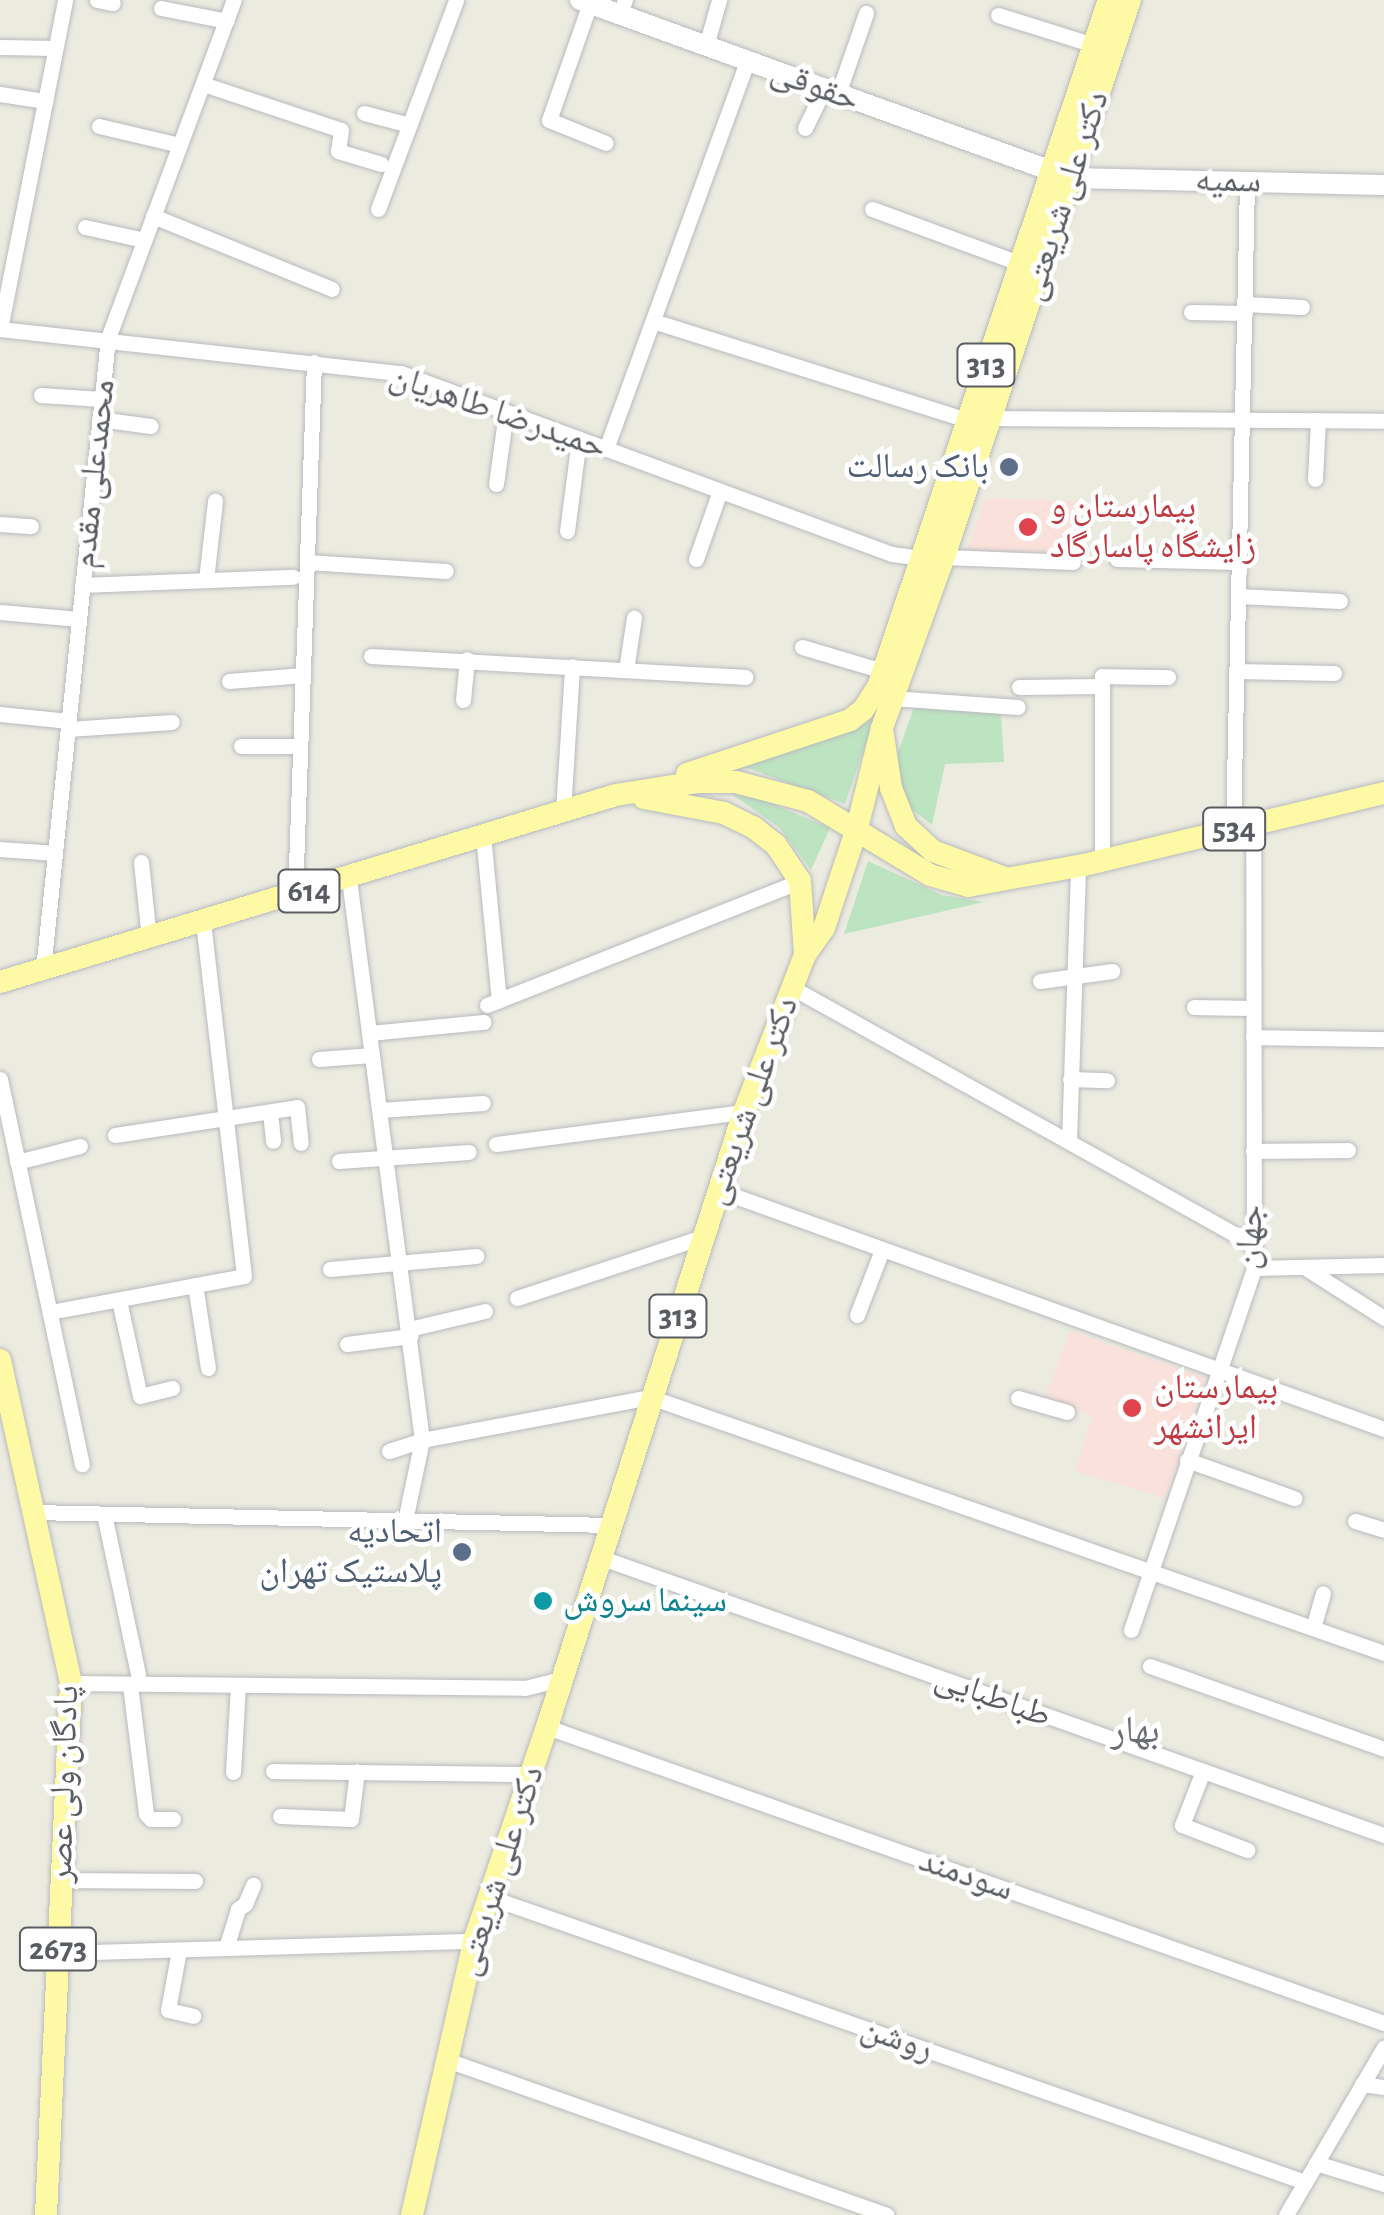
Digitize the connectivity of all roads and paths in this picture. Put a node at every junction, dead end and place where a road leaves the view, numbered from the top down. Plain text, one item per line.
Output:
1 (65, 0) edge
2 (234, 0) edge
3 (456, 0) edge
4 (719, 0) edge
5 (1109, 0) edge
6 (1130, 0) edge
7 (585, 2) edge
8 (623, 7) edge
9 (161, 8) dead end
10 (866, 13) dead end
11 (998, 15) dead end
12 (226, 21) junction
13 (1094, 45) junction
14 (706, 46) junction
15 (1, 47) edge
16 (56, 48) junction
17 (747, 61) junction
18 (203, 84) junction
19 (831, 91) junction
20 (0, 94) edge
21 (45, 101) junction
22 (364, 113) dead end
23 (410, 125) junction
24 (99, 126) dead end
25 (805, 128) dead end
26 (606, 143) dead end
27 (180, 146) junction
28 (381, 164) dead end
29 (1061, 174) junction
30 (1247, 182) junction
31 (1384, 185) edge
32 (378, 209) dead end
33 (872, 209) dead end
34 (153, 216) junction
35 (85, 227) dead end
36 (144, 240) junction
37 (1019, 263) junction
38 (332, 289) dead end
39 (1302, 307) dead end
40 (1245, 308) junction
41 (1191, 312) dead end
42 (653, 321) junction
43 (0, 329) edge
44 (108, 338) junction
45 (314, 362) junction
46 (41, 395) dead end
47 (102, 399) junction
48 (506, 412) junction
49 (99, 418) junction
50 (979, 419) junction
51 (1242, 420) junction
52 (1318, 420) junction
53 (1384, 420) edge
54 (151, 426) dead end
55 (579, 439) junction
56 (606, 449) junction
57 (1315, 478) dead end
58 (496, 484) dead end
59 (720, 491) junction
60 (215, 501) dead end
61 (0, 524) edge
62 (31, 526) dead end
63 (567, 531) dead end
64 (932, 557) junction
65 (696, 559) dead end
66 (1117, 559) dead end
67 (307, 562) junction
68 (1073, 562) dead end
69 (1239, 562) junction
70 (446, 571) dead end
71 (293, 577) dead end
72 (206, 580) junction
73 (82, 585) junction
74 (1238, 596) junction
75 (1340, 601) dead end
76 (0, 612) edge
77 (634, 618) dead end
78 (79, 619) junction
79 (802, 647) dead end
80 (371, 656) dead end
81 (468, 659) junction
82 (572, 666) junction
83 (626, 670) junction
84 (883, 671) junction
85 (1236, 671) junction
86 (1334, 673) dead end
87 (303, 676) junction
88 (746, 677) dead end
89 (1168, 677) dead end
90 (229, 680) dead end
91 (1102, 686) junction
92 (1018, 687) dead end
93 (892, 698) junction
94 (462, 700) dead end
95 (1018, 707) dead end
96 (0, 714) edge
97 (172, 722) dead end
98 (68, 725) junction
99 (882, 728) junction
100 (241, 746) dead end
101 (300, 746) junction
102 (1384, 792) edge
103 (616, 795) junction
104 (562, 811) junction
105 (1243, 827) junction
106 (857, 828) junction
107 (483, 835) junction
108 (0, 848) edge
109 (55, 853) junction
110 (1102, 860) junction
111 (141, 862) dead end
112 (1078, 866) junction
113 (349, 879) junction
114 (1013, 880) junction
115 (800, 881) junction
116 (295, 895) junction
117 (203, 922) junction
118 (149, 938) junction
119 (804, 956) junction
120 (43, 970) junction
121 (1112, 972) dead end
122 (1074, 977) junction
123 (1040, 980) dead end
124 (0, 982) edge
125 (792, 987) junction
126 (1194, 1007) dead end
127 (1253, 1008) junction
128 (483, 1022) dead end
129 (370, 1033) junction
130 (1253, 1037) junction
131 (1384, 1039) edge
132 (372, 1055) junction
133 (320, 1059) dead end
134 (0, 1079) edge
135 (1070, 1079) junction
136 (1108, 1080) dead end
137 (483, 1102) dead end
138 (380, 1110) junction
139 (270, 1112) junction
140 (744, 1112) junction
141 (226, 1120) junction
142 (115, 1135) dead end
143 (273, 1141) dead end
144 (1069, 1141) junction
145 (301, 1143) dead end
146 (496, 1144) dead end
147 (80, 1146) dead end
148 (1348, 1150) dead end
149 (1254, 1151) junction
150 (469, 1152) dead end
151 (386, 1158) junction
152 (339, 1161) dead end
153 (18, 1162) junction
154 (718, 1190) junction
155 (702, 1237) junction
156 (1254, 1246) junction
157 (882, 1250) junction
158 (476, 1256) dead end
159 (400, 1261) junction
160 (1384, 1265) edge
161 (1304, 1266) junction
162 (330, 1268) dead end
163 (1254, 1268) junction
164 (195, 1285) junction
165 (517, 1298) dead end
166 (119, 1300) junction
167 (485, 1311) dead end
168 (50, 1312) junction
169 (857, 1314) dead end
170 (1384, 1318) edge
171 (410, 1333) junction
172 (347, 1344) dead end
173 (0, 1360) edge
174 (208, 1368) dead end
175 (1217, 1370) junction
176 (172, 1388) dead end
177 (650, 1398) junction
178 (1018, 1398) dead end
179 (1066, 1412) dead end
180 (1384, 1429) edge
181 (422, 1440) junction
182 (389, 1451) dead end
183 (1187, 1460) junction
184 (82, 1464) dead end
185 (1294, 1498) dead end
186 (33, 1512) junction
187 (104, 1514) junction
188 (1356, 1520) dead end
189 (406, 1521) junction
190 (612, 1526) junction
191 (1384, 1530) edge
192 (602, 1558) junction
193 (1150, 1571) junction
194 (1324, 1593) dead end
195 (1313, 1628) junction
196 (1131, 1630) dead end
197 (1384, 1653) edge
198 (1150, 1666) dead end
199 (562, 1679) junction
200 (137, 1680) junction
201 (70, 1683) junction
202 (238, 1686) junction
203 (548, 1728) junction
204 (1384, 1748) edge
205 (356, 1771) junction
206 (1203, 1771) junction
207 (233, 1772) dead end
208 (273, 1772) dead end
209 (532, 1774) junction
210 (280, 1816) dead end
211 (173, 1818) dead end
212 (1384, 1836) edge
213 (1247, 1850) dead end
214 (62, 1880) junction
215 (195, 1881) dead end
216 (253, 1885) dead end
217 (489, 1897) junction
218 (474, 1941) junction
219 (226, 1948) junction
220 (179, 1950) junction
221 (58, 1953) junction
222 (193, 2016) dead end
223 (1384, 2023) edge
224 (1384, 2047) edge
225 (444, 2058) junction
226 (1362, 2084) junction
227 (1384, 2087) edge
228 (1316, 2164) junction
229 (1305, 2182) junction
230 (1384, 2184) edge
231 (46, 2215) edge
232 (412, 2215) edge
233 (886, 2215) edge
234 (1286, 2215) edge

1 - 16 street
2 - 12 street, محمدعلی مقدم
3 - 23 street
4 - 14 street
5 - 13 main road, دکتر علی شریعتی / 313
6 - 29 main road, دکتر علی شریعتی / 313
7 - 8 main road, حقوقی
7 - 26 street
8 - 14 main road, حقوقی
9 - 12 street
10 - 19 street
11 - 13 street
12 - 18 street, محمدعلی مقدم
13 - 29 main road, دکتر علی شریعتی / 313
14 - 17 main road, حقوقی
15 - 16 street
16 - 21 street
17 - 19 main road, حقوقی
17 - 42 street
18 - 27 street, محمدعلی مقدم
18 - 28 street
19 - 25 street
19 - 29 main road, حقوقی
20 - 21 street
21 - 43 street
22 - 23 street
23 - 32 street
24 - 27 street
27 - 34 street, محمدعلی مقدم
29 - 30 main road, سمیه
29 - 37 main road, دکتر علی شریعتی / 313
29 - 50 main road, دکتر علی شریعتی / 313
30 - 31 main road, سمیه
30 - 40 street, جهان
33 - 37 street
34 - 36 street, محمدعلی مقدم
34 - 38 street
35 - 36 street
36 - 44 street, محمدعلی مقدم
37 - 50 main road, دکتر علی شریعتی / 313
39 - 40 street
40 - 41 street
40 - 51 street, جهان
42 - 50 street
42 - 56 street
43 - 44 street, حمیدرضا طاهریان
44 - 45 street, حمیدرضا طاهریان
44 - 47 street, محمدعلی مقدم
45 - 48 street, حمیدرضا طاهریان
45 - 67 street
46 - 47 street
47 - 49 street, محمدعلی مقدم
48 - 55 street, حمیدرضا طاهریان
48 - 58 street
49 - 54 street
49 - 73 street, محمدعلی مقدم
50 - 51 street
50 - 64 main road, دکتر علی شریعتی / 313
51 - 52 street
51 - 69 street, جهان
52 - 53 street
52 - 57 street
55 - 56 street, حمیدرضا طاهریان
55 - 63 street
56 - 59 street, حمیدرضا طاهریان
59 - 64 street, حمیدرضا طاهریان
59 - 65 street
60 - 72 street
61 - 62 street
64 - 68 street, حمیدرضا طاهریان
64 - 84 main road, دکتر علی شریعتی / 313
64 - 93 main road, دکتر علی شریعتی / 313
66 - 69 street
67 - 70 street
67 - 87 street
69 - 74 street, جهان
71 - 72 street
72 - 73 street
73 - 78 street, محمدعلی مقدم
74 - 75 street
74 - 85 street, جهان
76 - 78 street
77 - 83 street
78 - 98 street, محمدعلی مقدم
79 - 84 street
80 - 81 street
81 - 82 street
81 - 94 street
82 - 83 street
82 - 104 street
83 - 88 street
84 - 103 main road, دکتر علی شریعتی / 313
85 - 86 street
85 - 105 street, جهان
87 - 90 street
87 - 101 street
89 - 91 street
91 - 92 street
91 - 110 street
93 - 95 street
93 - 99 main road, دکتر علی شریعتی / 313
96 - 98 street
97 - 98 street
98 - 109 street, محمدعلی مقدم
99 - 106 main road, دکتر علی شریعتی / 313
99 - 114 main road
100 - 101 street
101 - 116 street
102 - 105 main road, 534
103 - 104 main road, 614
103 - 106 main road, 614
103 - 115 main road
104 - 107 main road, 614
105 - 110 main road, 534
105 - 127 street, جهان
106 - 114 main road, 534
106 - 119 main road, دکتر علی شریعتی / 313
107 - 113 main road, 614
107 - 115 street
108 - 109 street
109 - 120 street, محمدعلی مقدم
110 - 112 main road, 534
111 - 118 street
112 - 114 main road, 534
112 - 122 street
113 - 116 main road, 614
113 - 129 street
115 - 119 main road
116 - 117 main road, 614
117 - 118 main road, 614
117 - 141 street
118 - 120 main road, 614
119 - 125 main road, دکتر علی شریعتی / 313
120 - 124 main road, 614
121 - 122 street
122 - 123 street
122 - 135 street
125 - 140 main road, دکتر علی شریعتی / 313
125 - 144 street
126 - 127 street
127 - 130 street, جهان
128 - 129 street
129 - 132 street
130 - 131 street
130 - 149 street, جهان
132 - 133 street
132 - 138 street
134 - 153 street
135 - 136 street
135 - 144 street
137 - 138 street
138 - 151 street
139 - 141 street
139 - 143 street
139 - 145 street
140 - 146 street
140 - 154 main road, دکتر علی شریعتی / 313
141 - 142 street
141 - 164 street
144 - 156 street
147 - 153 street
148 - 149 street
149 - 156 street, جهان
150 - 151 street
151 - 152 street
151 - 159 street
153 - 168 street
154 - 155 main road, دکتر علی شریعتی / 313
154 - 157 street
155 - 165 street
155 - 177 main road, دکتر علی شریعتی / 313
156 - 163 street, جهان
157 - 169 street
157 - 175 street
158 - 159 street
159 - 162 street
159 - 171 street
160 - 161 street
161 - 163 street
161 - 170 street
163 - 175 street, جهان
164 - 166 street
164 - 174 street
166 - 168 street
166 - 176 street
167 - 171 street
168 - 184 street
171 - 172 street
171 - 181 street
173 - 186 main road, پادگان ولی عصر / 2673
175 - 180 street
175 - 183 street, جهان
177 - 181 street
177 - 190 main road, دکتر علی شریعتی / 313
177 - 193 street
178 - 179 street
181 - 182 street
181 - 189 street
183 - 185 street
183 - 193 street, جهان
186 - 187 street
186 - 201 main road, پادگان ولی عصر / 2673
187 - 189 street
187 - 200 street
188 - 191 street
189 - 190 street
190 - 192 main road, دکتر علی شریعتی / 313
192 - 199 main road, دکتر علی شریعتی / 313
192 - 206 street, طباطبایی
193 - 195 street
193 - 196 street, جهان
194 - 195 street
195 - 197 street
198 - 204 street
199 - 202 street
199 - 203 main road, دکتر علی شریعتی / 313
200 - 201 street
200 - 202 street
200 - 211 street
201 - 214 main road, پادگان ولی عصر / 2673
202 - 207 street
203 - 209 main road, دکتر علی شریعتی / 313
203 - 223 street, سودمند
205 - 208 street
205 - 209 street
205 - 210 street
206 - 212 street, طباطبایی
206 - 213 street
209 - 217 main road, دکتر علی شریعتی / 313
214 - 215 street
214 - 221 main road, پادگان ولی عصر / 2673
216 - 219 street
217 - 218 main road, دکتر علی شریعتی / 313
217 - 229 street, روشن
218 - 219 street
218 - 225 main road, دکتر علی شریعتی / 313
219 - 220 street
220 - 221 street
220 - 222 street
221 - 231 main road, پادگان ولی عصر / 2673
224 - 226 street
225 - 232 main road, دکتر علی شریعتی / 313
225 - 233 street
226 - 227 street
226 - 228 street
228 - 229 street
228 - 230 street
229 - 234 street

